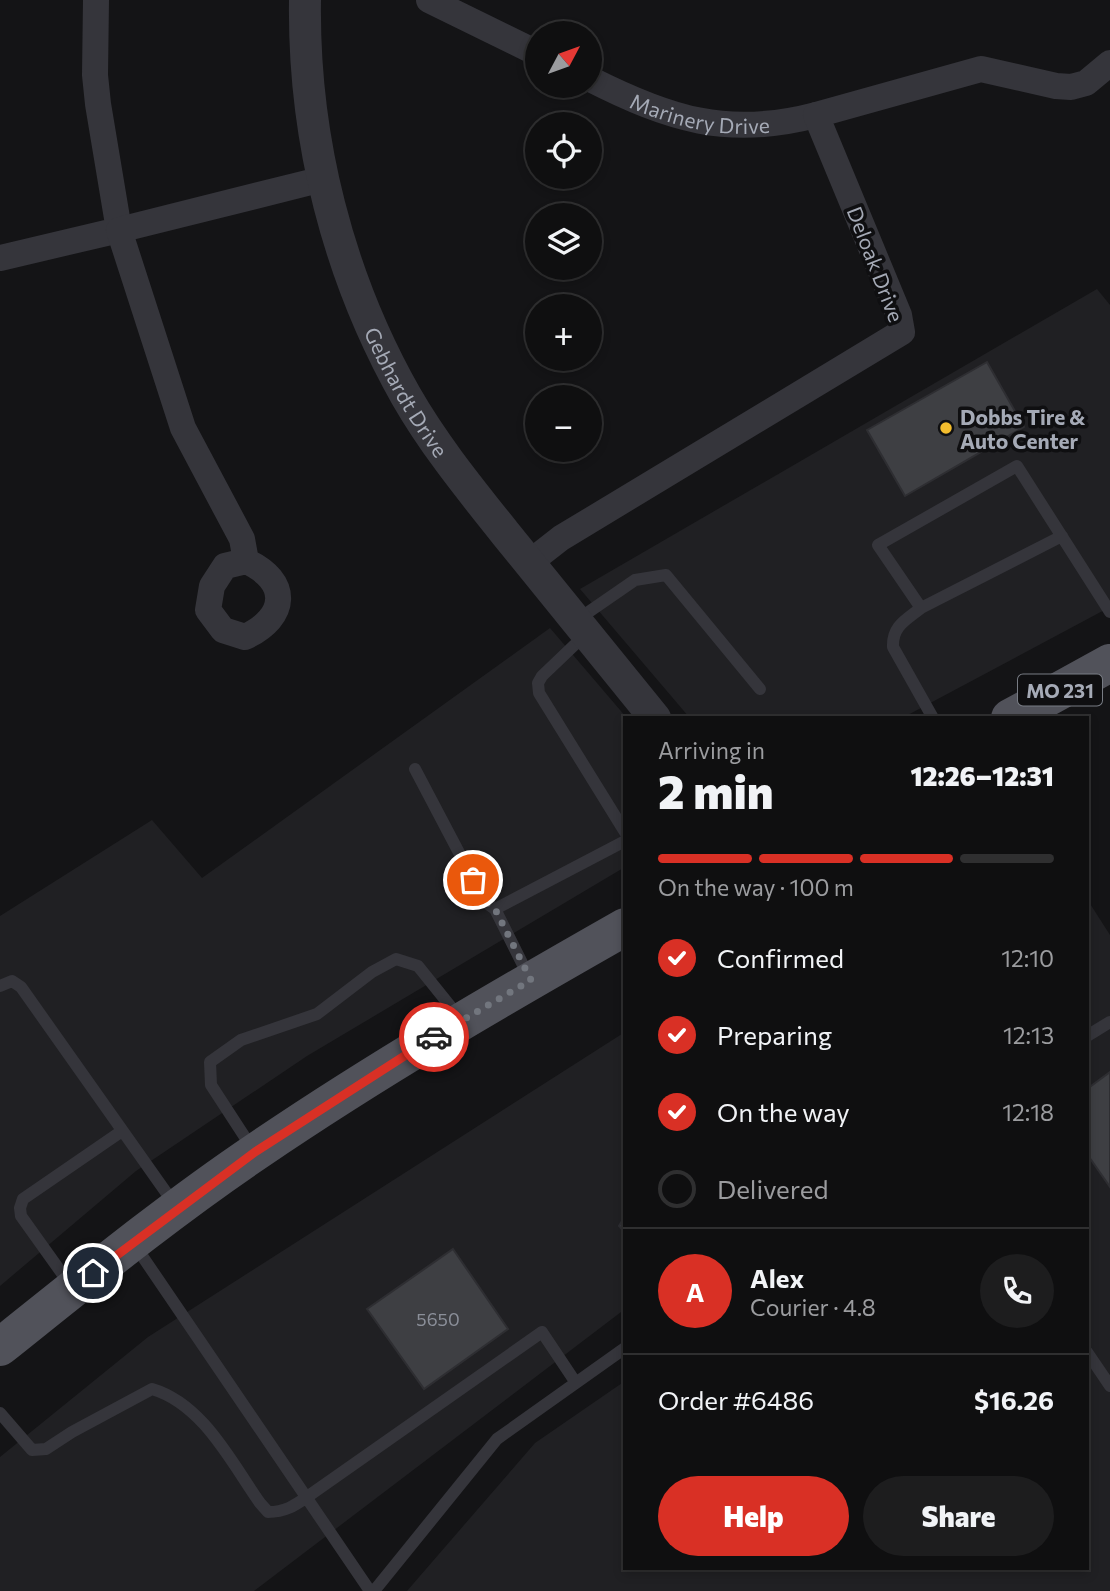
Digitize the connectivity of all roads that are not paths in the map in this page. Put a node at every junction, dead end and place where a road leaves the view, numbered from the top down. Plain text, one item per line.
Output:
1 (96, 0) edge
2 (305, 0) edge
3 (429, 0) edge
4 (525, 47) edge
5 (1110, 64) edge
6 (602, 85) edge
7 (816, 115) junction
8 (323, 179) junction
9 (118, 230) junction
10 (0, 258) edge
11 (1062, 536) junction
12 (246, 561) dead end
13 (529, 563) junction
14 (921, 608) junction
15 (1110, 612) edge
16 (582, 627) junction
17 (1110, 663) edge
18 (760, 690) dead end
19 (654, 716) edge
20 (932, 716) edge
21 (1014, 716) edge
22 (415, 769) dead end
23 (623, 829) edge
24 (623, 842) edge
25 (495, 909) junction
26 (623, 928) edge
27 (531, 980) junction
28 (0, 986) edge
29 (461, 1020) junction
30 (1110, 1022) edge
31 (1089, 1035) edge
32 (122, 1131) junction
33 (255, 1152) junction
34 (177, 1209) junction
35 (133, 1241) junction
36 (73, 1289) junction
37 (0, 1347) edge
38 (623, 1349) edge
39 (1089, 1355) edge
40 (576, 1383) junction
41 (1110, 1385) edge
42 (0, 1413) edge
43 (307, 1497) junction
44 (372, 1591) edge

1 - 9 street
2 - 8 street, Gebhardt Drive
3 - 4 street
5 - 7 street
6 - 7 street, Marinery Drive
7 - 13 street, Deloak Drive
8 - 9 street
8 - 13 street, Gebhardt Drive
9 - 10 street
9 - 12 street
11 - 14 lane
11 - 14 lane
11 - 15 lane
13 - 16 street, Gebhardt Drive
14 - 20 lane
16 - 18 lane
16 - 19 street, Gebhardt Drive
16 - 23 lane
17 - 21 main road, MO 231
22 - 25 lane
24 - 25 lane
25 - 27 lane
26 - 27 main road
27 - 29 main road
28 - 32 lane
29 - 33 main road
29 - 33 lane
30 - 31 lane
32 - 34 lane
32 - 36 lane
33 - 34 main road
34 - 35 main road
35 - 36 main road
35 - 43 lane
36 - 37 main road
38 - 40 lane
39 - 41 lane
40 - 43 lane
40 - 44 lane
42 - 43 lane
43 - 44 lane

